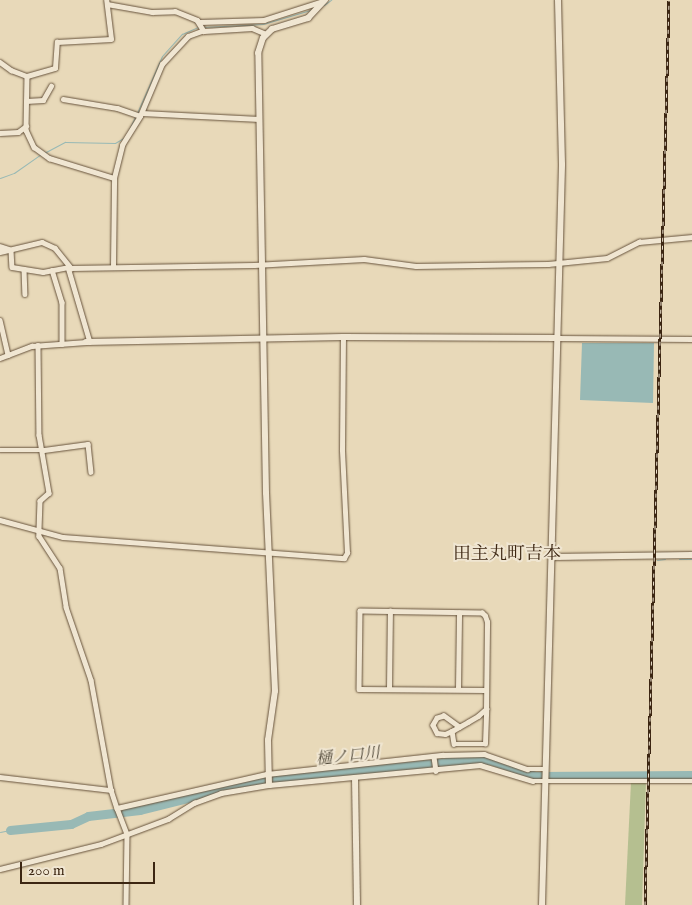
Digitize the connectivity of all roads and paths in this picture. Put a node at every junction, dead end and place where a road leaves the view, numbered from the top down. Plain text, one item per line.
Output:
1 (558, 0) edge
2 (324, 1) edge
3 (107, 2) edge
4 (200, 23) junction
5 (202, 30) junction
6 (266, 34) junction
7 (0, 62) edge
8 (27, 76) junction
9 (51, 86) dead end
10 (63, 99) dead end
11 (26, 101) junction
12 (140, 115) junction
13 (259, 119) junction
14 (26, 126) junction
15 (0, 133) edge
16 (114, 178) junction
17 (692, 237) edge
18 (0, 246) edge
19 (10, 250) junction
20 (0, 252) edge
21 (559, 263) junction
22 (263, 264) junction
23 (68, 266) junction
24 (113, 266) junction
25 (24, 270) junction
26 (52, 270) junction
27 (25, 294) dead end
28 (0, 320) edge
29 (343, 337) junction
30 (557, 338) junction
31 (264, 339) junction
32 (692, 339) edge
33 (88, 342) junction
34 (62, 344) junction
35 (38, 345) junction
36 (8, 355) junction
37 (0, 358) edge
38 (0, 450) edge
39 (44, 450) junction
40 (90, 472) dead end
41 (0, 520) edge
42 (38, 532) junction
43 (268, 554) junction
44 (692, 555) edge
45 (551, 557) junction
46 (390, 611) junction
47 (459, 613) junction
48 (389, 689) junction
49 (458, 690) junction
50 (486, 690) junction
51 (486, 709) junction
52 (459, 727) junction
53 (452, 731) junction
54 (434, 758) junction
55 (502, 760) junction
56 (390, 764) junction
57 (499, 768) junction
58 (436, 770) junction
59 (546, 771) junction
60 (391, 774) junction
61 (268, 775) junction
62 (0, 777) edge
63 (355, 778) junction
64 (545, 780) junction
65 (692, 780) edge
66 (269, 784) junction
67 (111, 790) junction
68 (118, 809) junction
69 (127, 834) junction
70 (0, 869) edge
71 (126, 905) edge
72 (357, 905) edge
73 (542, 905) edge

1 - 21 street
2 - 4 street
2 - 6 street
3 - 4 street
3 - 8 street
4 - 5 street
5 - 6 street
5 - 12 street
6 - 13 street
7 - 8 street
8 - 11 street
9 - 11 street
10 - 12 street
11 - 14 street
12 - 13 street
12 - 16 street
13 - 22 street
14 - 15 street
14 - 16 street
16 - 24 street
17 - 21 street
18 - 19 street
19 - 20 street
19 - 23 street
19 - 25 street
21 - 22 street
21 - 30 street
22 - 24 street
22 - 31 street
23 - 24 street
23 - 26 street
23 - 33 street
25 - 26 street
25 - 27 street
26 - 34 street
28 - 36 street
29 - 30 street
29 - 31 street
29 - 43 street
30 - 32 street
30 - 45 street
31 - 33 street
31 - 43 street
33 - 34 street
34 - 35 street
35 - 36 street
35 - 39 street
36 - 37 street
38 - 39 street
39 - 40 street
39 - 42 street
41 - 42 street
42 - 43 street
42 - 67 street
43 - 61 street
44 - 45 street
45 - 59 street
46 - 47 street
46 - 48 street
46 - 48 street
47 - 49 street
47 - 50 street
48 - 49 street
49 - 50 street
50 - 51 street
51 - 52 street
51 - 53 street
52 - 53 street
52 - 53 street
54 - 55 street
54 - 56 street
54 - 58 street
55 - 57 street
55 - 59 street
56 - 60 street
56 - 61 street
57 - 58 street
57 - 64 street
58 - 60 street
59 - 64 street
60 - 63 street
61 - 66 street
61 - 68 street
62 - 67 street
63 - 66 street
63 - 72 street
64 - 65 street
64 - 73 street
66 - 69 street
67 - 68 street
68 - 69 street
69 - 70 street
69 - 71 street

